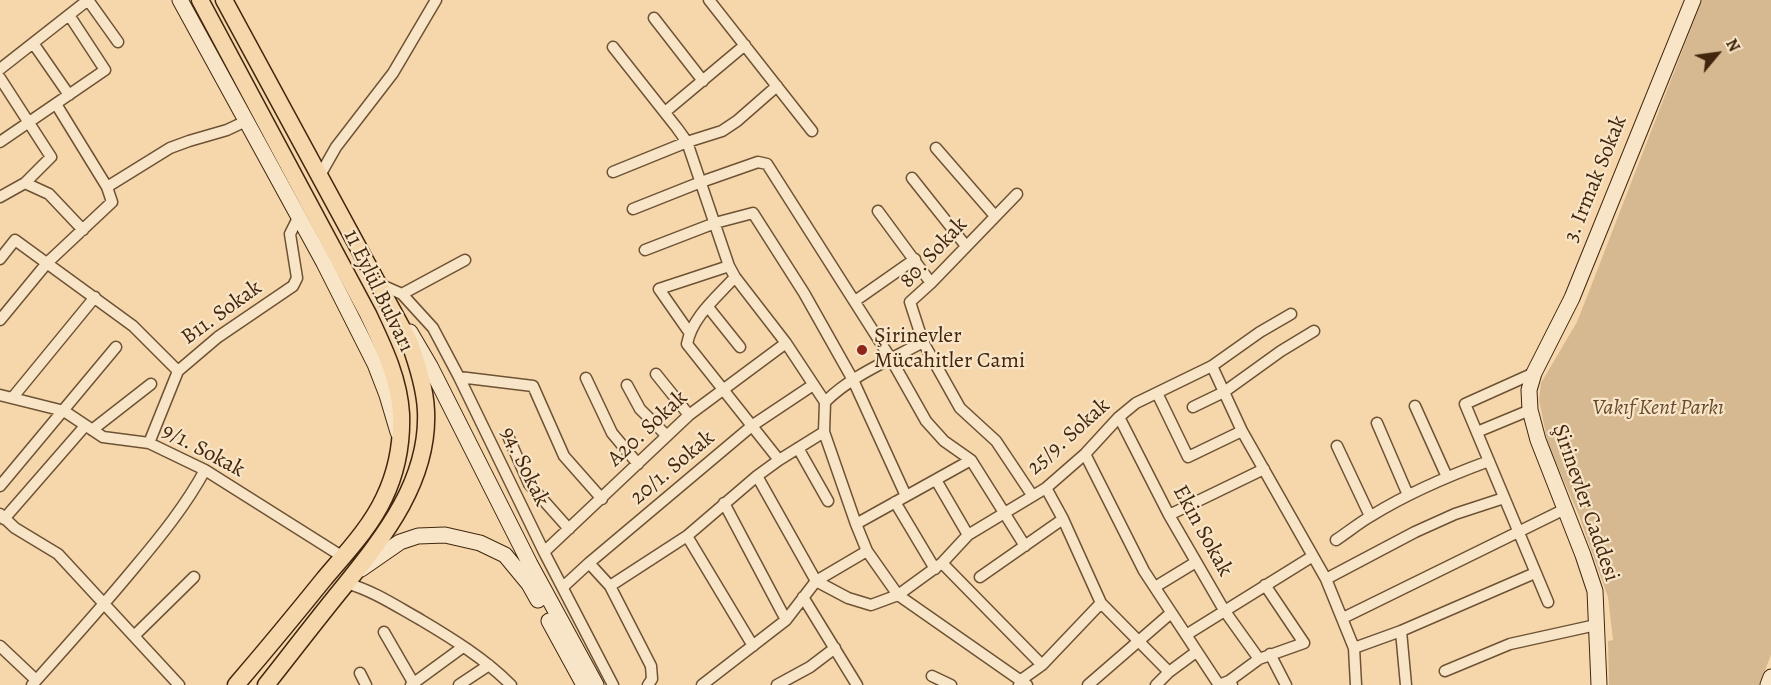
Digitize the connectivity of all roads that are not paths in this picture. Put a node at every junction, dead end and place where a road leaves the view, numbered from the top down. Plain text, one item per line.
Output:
1 (88, 0) edge
2 (180, 0) edge
3 (200, 0) edge
4 (224, 0) edge
5 (436, 0) edge
6 (709, 0) edge
7 (1693, 0) edge
8 (69, 15) junction
9 (654, 18) dead end
10 (118, 42) dead end
11 (33, 43) junction
12 (744, 45) junction
13 (613, 47) dead end
14 (0, 69) edge
15 (0, 78) edge
16 (703, 81) junction
17 (777, 87) junction
18 (3, 90) edge
19 (69, 95) junction
20 (56, 104) junction
21 (665, 112) junction
22 (246, 121) junction
23 (29, 123) junction
24 (812, 131) dead end
25 (0, 142) edge
26 (687, 142) junction
27 (936, 148) dead end
28 (613, 171) dead end
29 (319, 177) junction
30 (912, 178) dead end
31 (701, 182) junction
32 (25, 183) junction
33 (107, 187) junction
34 (1017, 194) dead end
35 (0, 197) edge
36 (633, 209) dead end
37 (878, 211) dead end
38 (299, 216) junction
39 (995, 216) junction
40 (715, 224) junction
41 (83, 230) junction
42 (966, 246) junction
43 (645, 250) dead end
44 (0, 259) edge
45 (915, 259) junction
46 (465, 260) dead end
47 (47, 263) junction
48 (729, 266) junction
49 (735, 277) junction
50 (931, 283) junction
51 (379, 284) junction
52 (402, 294) junction
53 (95, 297) junction
54 (855, 301) junction
55 (708, 307) junction
56 (393, 310) junction
57 (1291, 314) dead end
58 (0, 320) edge
59 (1314, 331) dead end
60 (689, 332) junction
61 (923, 342) junction
62 (786, 343) junction
63 (116, 347) dead end
64 (740, 347) dead end
65 (891, 359) junction
66 (1212, 366) junction
67 (178, 371) junction
68 (1534, 373) junction
69 (656, 374) dead end
70 (459, 376) junction
71 (586, 378) dead end
72 (853, 380) junction
73 (152, 384) dead end
74 (627, 385) dead end
75 (813, 385) junction
76 (723, 390) junction
77 (1224, 392) junction
78 (1157, 393) junction
79 (0, 395) edge
80 (13, 398) junction
81 (825, 402) junction
82 (1415, 406) dead end
83 (1194, 407) dead end
84 (1530, 410) junction
85 (64, 411) junction
86 (689, 415) junction
87 (1119, 417) junction
88 (1377, 423) dead end
89 (753, 425) junction
90 (88, 428) junction
91 (1242, 431) junction
92 (824, 432) junction
93 (1477, 432) junction
94 (508, 436) dead end
95 (667, 436) junction
96 (401, 440) junction
97 (149, 443) junction
98 (1337, 446) dead end
99 (798, 448) junction
100 (1085, 454) junction
101 (779, 460) junction
102 (970, 460) junction
103 (1489, 461) junction
104 (638, 465) junction
105 (205, 470) junction
106 (1264, 470) junction
107 (757, 476) junction
108 (1447, 477) junction
109 (936, 480) junction
110 (0, 486) edge
111 (1046, 488) junction
112 (1032, 495) junction
113 (1408, 495) junction
114 (906, 496) junction
115 (1504, 498) junction
116 (602, 499) junction
117 (828, 501) dead end
118 (895, 502) junction
119 (724, 503) junction
120 (1565, 508) junction
121 (1004, 513) junction
122 (1169, 515) junction
123 (2, 516) edge
124 (1371, 516) junction
125 (1063, 519) junction
126 (856, 524) junction
127 (569, 529) junction
128 (1518, 532) junction
129 (968, 535) junction
130 (687, 536) junction
131 (1336, 540) dead end
132 (1025, 546) junction
133 (867, 551) junction
134 (544, 552) junction
135 (1313, 556) junction
136 (343, 557) junction
137 (589, 562) junction
138 (1196, 562) junction
139 (938, 566) junction
140 (1535, 573) junction
141 (194, 577) dead end
142 (980, 577) dead end
143 (350, 579) junction
144 (1326, 579) junction
145 (816, 581) junction
146 (1265, 585) junction
147 (610, 586) junction
148 (1155, 586) junction
149 (563, 587) junction
150 (898, 595) junction
151 (803, 597) junction
152 (1548, 602) dead end
153 (1101, 603) junction
154 (104, 604) junction
155 (1224, 610) junction
156 (1171, 613) junction
157 (1343, 618) junction
158 (786, 620) junction
159 (1596, 625) junction
160 (1401, 631) junction
161 (384, 632) dead end
162 (1186, 635) junction
163 (134, 636) junction
164 (1138, 642) junction
165 (753, 645) junction
166 (0, 646) edge
167 (463, 646) junction
168 (835, 648) junction
169 (1354, 648) junction
170 (1196, 652) junction
171 (1270, 654) junction
172 (1258, 659) junction
173 (489, 665) junction
174 (1042, 665) junction
175 (1445, 671) dead end
176 (1168, 672) junction
177 (360, 673) dead end
178 (932, 676) dead end
179 (1771, 677) edge
180 (34, 683) edge
181 (1022, 683) edge
182 (1230, 683) edge
183 (412, 684) edge
184 (179, 685) edge
185 (236, 685) edge
186 (266, 685) edge
187 (366, 685) edge
188 (459, 685) edge
189 (511, 685) edge
190 (584, 685) edge
191 (596, 685) edge
192 (613, 685) edge
193 (648, 685) edge
194 (702, 685) edge
195 (777, 685) edge
196 (857, 685) edge
197 (951, 685) edge
198 (1088, 685) edge
199 (1156, 685) edge
200 (1286, 685) edge
201 (1356, 685) edge
202 (1406, 685) edge
203 (1599, 685) edge
204 (1768, 685) edge

1 - 8 street
1 - 10 street
2 - 22 main road
3 - 96 main road, 11 Eylül Bulvarı
4 - 29 main road, 11 Eylül Bulvarı
5 - 29 street
6 - 12 street
7 - 68 main road, 3. Irmak Sokak
8 - 11 street
8 - 19 street
9 - 16 street
11 - 14 street
11 - 19 street
12 - 16 street
12 - 17 street
13 - 21 street
15 - 18 street
16 - 21 street
17 - 24 street
17 - 26 street
18 - 23 street
19 - 20 street
20 - 23 street
20 - 33 street
21 - 26 street
22 - 33 street
22 - 38 main road
23 - 25 street
23 - 32 street
26 - 28 street
26 - 31 street
27 - 39 street
29 - 51 main road, 11 Eylül Bulvarı
30 - 42 street
31 - 36 street
31 - 40 street
31 - 54 street
32 - 35 street
32 - 41 street
33 - 41 street
34 - 39 street, 80. Sokak
37 - 45 street
38 - 67 street, B11. Sokak
38 - 96 main road
39 - 42 street, 80. Sokak
40 - 43 street
40 - 48 street
40 - 72 street
41 - 47 street
42 - 50 street, 80. Sokak
44 - 47 street
45 - 50 street
45 - 54 street
46 - 52 street
47 - 53 street
47 - 58 street
48 - 49 street
48 - 60 street
49 - 55 street
49 - 62 street
50 - 61 street, 80. Sokak
51 - 52 street, 94. Sokak
51 - 56 main road, 11 Eylül Bulvarı
52 - 70 street, 94. Sokak
53 - 67 street
53 - 80 street
54 - 65 street
55 - 60 street
55 - 64 street
56 - 143 main road, 11 Eylül Bulvarı
56 - 191 main road
57 - 66 street, 25/9. Sokak
59 - 77 street
60 - 76 street
61 - 65 street
61 - 112 street
62 - 75 street
62 - 76 street, A20. Sokak
63 - 85 street
65 - 72 street
65 - 102 street
66 - 77 street
66 - 78 street, 25/9. Sokak
67 - 97 street, B11. Sokak
68 - 84 main road, Şirinevler Caddesi
68 - 93 street
69 - 86 street
70 - 116 street
70 - 134 street, 94. Sokak
71 - 104 street
72 - 81 street
72 - 114 street
73 - 90 street
74 - 95 street
75 - 81 street
75 - 89 street, 20/1. Sokak
76 - 86 street, A20. Sokak
76 - 89 street
77 - 83 street
77 - 91 street
78 - 87 street, 25/9. Sokak
78 - 91 street
79 - 80 street, 9/1. Sokak
80 - 85 street, 9/1. Sokak
81 - 92 street
82 - 108 street
84 - 93 street
84 - 120 main road, Şirinevler Caddesi
85 - 90 street, 9/1. Sokak
85 - 110 street
86 - 95 street, A20. Sokak
87 - 100 street, 25/9. Sokak
87 - 122 street, Ekin Sokak
88 - 113 street
89 - 101 street
89 - 137 street, 20/1. Sokak
90 - 97 street, 9/1. Sokak
90 - 123 street
91 - 106 street
92 - 99 street
92 - 126 street
93 - 103 street
94 - 127 street
95 - 104 street, A20. Sokak
96 - 136 main road, 11 Eylül Bulvarı
97 - 105 street, 9/1. Sokak
98 - 124 street
99 - 101 street
99 - 117 street
100 - 111 street, 25/9. Sokak
100 - 148 street
101 - 107 street
102 - 109 street
102 - 121 street
103 - 108 street
103 - 115 street
104 - 116 street, A20. Sokak
105 - 136 street, 9/1. Sokak
105 - 154 street
106 - 122 street
106 - 135 street
107 - 119 street
107 - 145 street
108 - 113 street
109 - 114 street
109 - 129 street
111 - 112 street, 25/9. Sokak
111 - 125 street
112 - 121 street, 25/9. Sokak
113 - 124 street
114 - 118 street
115 - 128 street
115 - 144 street
116 - 127 street, A20. Sokak
118 - 126 street
118 - 139 street
119 - 130 street
119 - 158 street
120 - 128 street
120 - 159 main road, Şirinevler Caddesi
121 - 129 street, 25/9. Sokak
121 - 132 street
122 - 138 street, Ekin Sokak
123 - 154 street
124 - 131 street
125 - 132 street
125 - 153 street
126 - 133 street
127 - 134 street, A20. Sokak
128 - 140 street
128 - 157 street
129 - 139 street, 25/9. Sokak
130 - 147 street
130 - 165 street
132 - 142 street
133 - 145 street
133 - 150 street
134 - 149 street, 94. Sokak
135 - 144 street
135 - 146 street
136 - 185 main road, 11 Eylül Bulvarı
137 - 147 street
137 - 149 street, 20/1. Sokak
138 - 148 street
138 - 155 street, Ekin Sokak
139 - 150 street, 25/9. Sokak
139 - 174 street
140 - 152 street
140 - 160 street
141 - 163 street
143 - 167 street
143 - 186 main road, 11 Eylül Bulvarı
143 - 190 main road
144 - 157 street
145 - 150 street, 25/9. Sokak
145 - 151 street
146 - 155 street
146 - 171 street
147 - 193 street
148 - 156 street
149 - 192 street, 94. Sokak
150 - 181 street
151 - 158 street
151 - 168 street
153 - 164 street
153 - 174 street
154 - 163 street
154 - 180 street
155 - 162 street
155 - 172 street, Ekin Sokak
156 - 162 street
156 - 164 street
157 - 169 street
158 - 165 street
159 - 175 street
159 - 203 main road, Şirinevler Caddesi
160 - 169 street
160 - 202 street
161 - 183 street
162 - 170 street
163 - 184 street
164 - 176 street
164 - 198 street
165 - 194 street
166 - 180 street
167 - 173 street
167 - 183 street
168 - 195 street
168 - 196 street
169 - 201 street
170 - 176 street
170 - 182 street
171 - 172 street
171 - 200 street
172 - 182 street
173 - 188 street
173 - 189 street
174 - 181 street
176 - 199 street
177 - 187 street
178 - 197 street
179 - 204 main road

